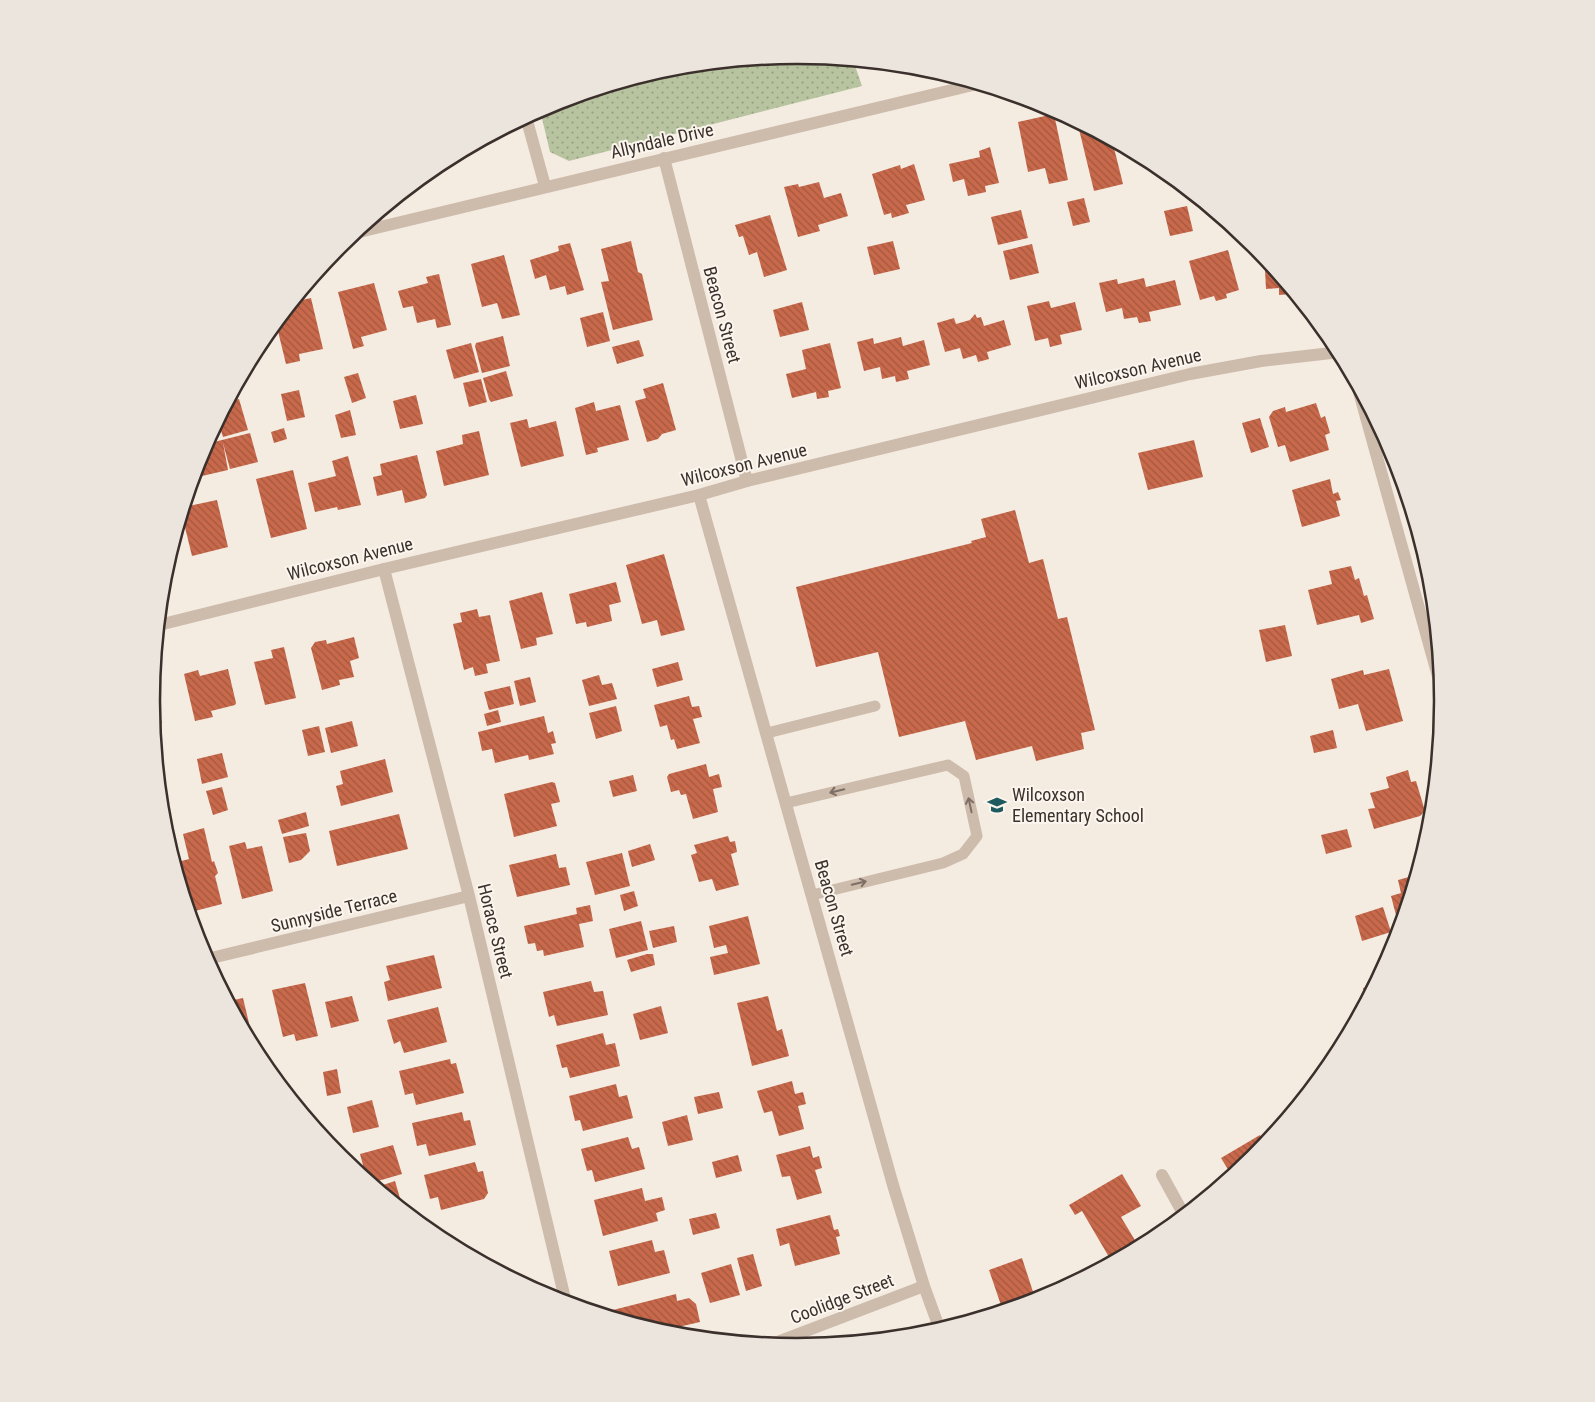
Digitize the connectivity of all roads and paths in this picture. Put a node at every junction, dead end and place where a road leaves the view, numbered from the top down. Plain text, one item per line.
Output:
1 (967, 86) edge
2 (528, 124) edge
3 (664, 158) junction
4 (545, 186) junction
5 (369, 230) edge
6 (1331, 353) edge
7 (1364, 409) edge
8 (747, 481) junction
9 (700, 495) junction
10 (384, 569) junction
11 (165, 623) edge
12 (1433, 655) edge
13 (875, 706) dead end
14 (766, 733) junction
15 (786, 803) junction
16 (812, 895) junction
17 (469, 896) junction
18 (214, 957) edge
19 (1162, 1175) dead end
20 (1181, 1210) edge
21 (924, 1286) junction
22 (564, 1293) edge
23 (937, 1323) edge
24 (788, 1338) edge

1 - 3 street, Allyndale Drive
2 - 4 street
3 - 4 street, Allyndale Drive
3 - 8 street, Beacon Street
4 - 5 street, Allyndale Drive
6 - 8 street, Wilcoxson Avenue
7 - 12 street
8 - 9 street, Wilcoxson Avenue
9 - 10 street, Wilcoxson Avenue
9 - 14 street, Beacon Street
10 - 11 street, Wilcoxson Avenue
10 - 17 street, Horace Street
13 - 14 lane
14 - 15 street, Beacon Street
15 - 16 street, Beacon Street
16 -> 15 lane
16 - 21 street, Beacon Street
17 - 18 street, Sunnyside Terrace
17 - 22 street, Horace Street
19 - 20 street
21 - 23 street, Beacon Street
21 - 24 street, Coolidge Street

